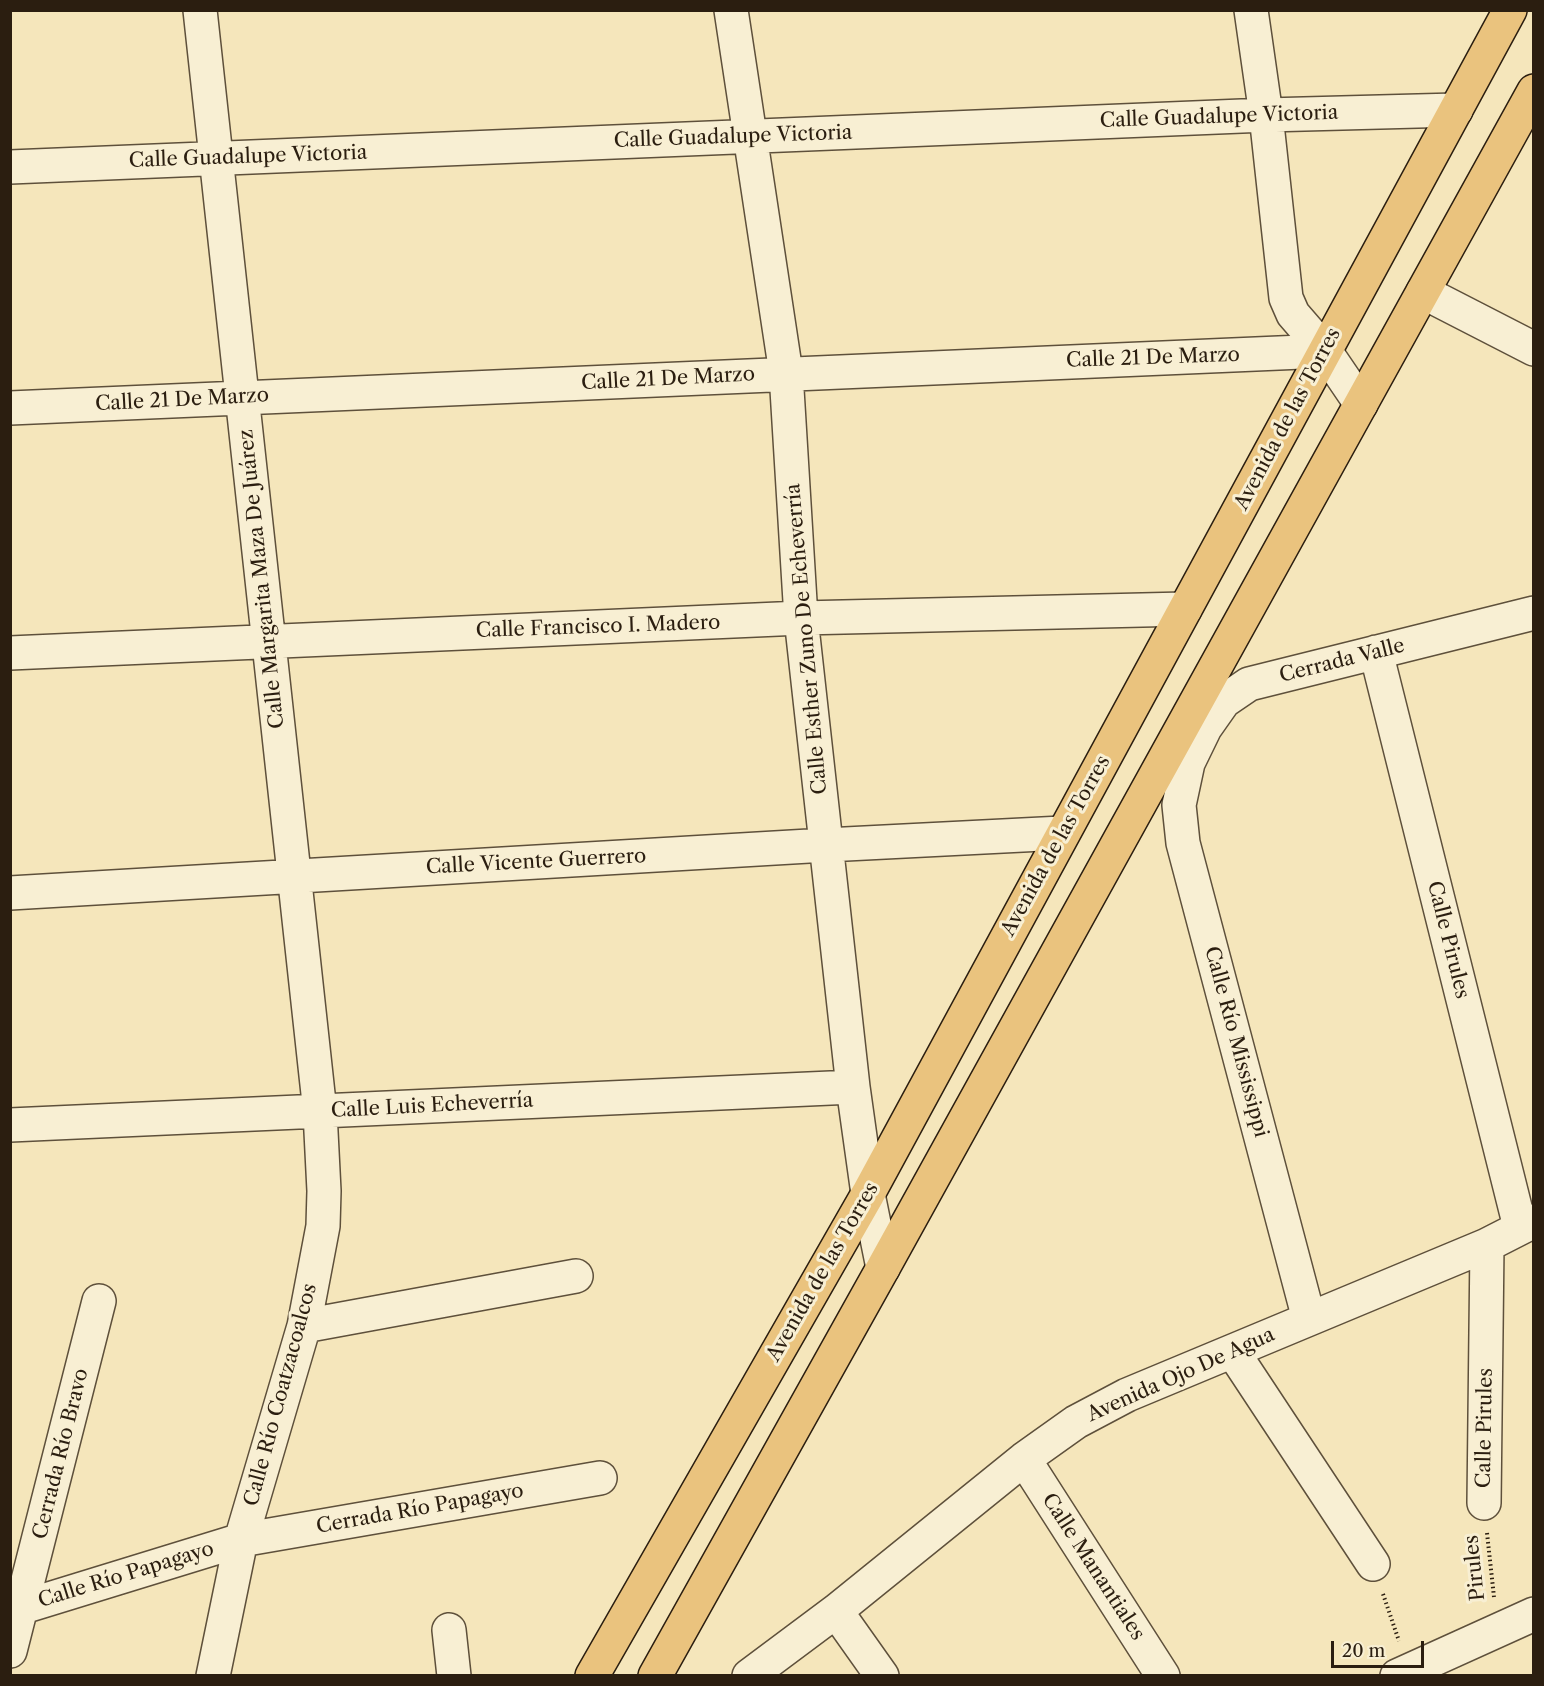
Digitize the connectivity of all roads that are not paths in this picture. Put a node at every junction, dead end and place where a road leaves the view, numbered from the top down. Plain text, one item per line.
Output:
1 (200, 10) edge
2 (730, 10) edge
3 (1251, 10) edge
4 (1510, 10) edge
5 (1533, 91) edge
6 (1456, 110) junction
7 (1266, 115) junction
8 (750, 136) junction
9 (216, 159) junction
10 (10, 167) edge
11 (1423, 292) junction
12 (1533, 349) edge
13 (1325, 351) junction
14 (786, 373) junction
15 (242, 398) junction
16 (1361, 404) junction
17 (10, 408) edge
18 (1185, 609) junction
19 (1533, 613) edge
20 (801, 618) junction
21 (268, 641) junction
22 (1376, 652) junction
23 (10, 653) edge
24 (1188, 763) joint
25 (1062, 833) junction
26 (826, 845) junction
27 (294, 876) junction
28 (10, 893) edge
29 (853, 1088) junction
30 (320, 1112) junction
31 (10, 1125) edge
32 (868, 1194) junction
33 (1527, 1224) edge
34 (1487, 1245) junction
35 (883, 1268) junction
36 (576, 1276) dead end
37 (99, 1301) dead end
38 (1309, 1319) junction
39 (304, 1326) junction
40 (1233, 1352) junction
41 (1024, 1459) junction
42 (600, 1478) dead end
43 (1484, 1503) road end
44 (241, 1540) junction
45 (1373, 1564) road end
46 (16, 1609) edge
47 (836, 1611) junction
48 (1533, 1614) edge
49 (449, 1630) dead end
50 (10, 1652) edge
51 (1405, 1674) edge
52 (213, 1676) edge
53 (454, 1676) edge
54 (592, 1676) edge
55 (655, 1676) edge
56 (749, 1676) edge
57 (882, 1676) edge
58 (1163, 1676) edge

1 - 9 street, Calle Margarita Maza De Juárez
2 - 8 street, Calle Esther Zuno De Echeverría
3 - 7 street
4 - 6 main road, Avenida de las Torres
5 - 11 main road
6 - 7 street, Calle Guadalupe Victoria
6 - 13 main road, Avenida de las Torres
7 - 8 street, Calle Guadalupe Victoria
7 - 13 street
8 - 9 street, Calle Guadalupe Victoria
8 - 14 street, Calle Esther Zuno De Echeverría
9 - 10 street, Calle Guadalupe Victoria
9 - 15 street, Calle Margarita Maza De Juárez
11 - 12 street
11 - 16 main road
13 - 14 street, Calle 21 De Marzo
13 - 16 street
13 - 18 main road, Avenida de las Torres
14 - 15 street, Calle 21 De Marzo
14 - 20 street, Calle Esther Zuno De Echeverría
15 - 17 street, Calle 21 De Marzo
15 - 21 street, Calle Margarita Maza De Juárez
16 - 35 main road
18 - 20 street, Calle Francisco I. Madero
18 - 25 main road, Avenida de las Torres
19 - 22 street, Cerrada Valle
20 - 21 street, Calle Francisco I. Madero
20 - 26 street, Calle Esther Zuno De Echeverría
21 - 23 street, Calle Francisco I. Madero
21 - 27 street, Calle Margarita Maza De Juárez
22 - 24 street, Cerrada Valle
22 - 33 street, Calle Pirules
24 - 38 street, Calle Río Mississippi
25 - 26 street, Calle Vicente Guerrero
25 - 32 main road, Avenida de las Torres
26 - 27 street, Calle Vicente Guerrero
26 - 29 street, Calle Esther Zuno De Echeverría
27 - 28 street, Calle Vicente Guerrero
27 - 30 street, Calle Margarita Maza De Juárez
29 - 30 street, Calle Luis Echeverría
29 - 32 street, Calle Esther Zuno De Echeverría
30 - 31 street, Calle Luis Echeverría
30 - 39 street, Calle Río Coatzacoalcos
32 - 35 street, Calle Esther Zuno De Echeverría
32 - 54 main road, Avenida de las Torres
33 - 34 street, Avenida Ojo De Agua
34 - 38 street, Avenida Ojo De Agua
34 - 43 street, Calle Pirules
35 - 55 main road
36 - 39 street
37 - 46 street, Cerrada Río Bravo
38 - 40 street, Avenida Ojo De Agua
39 - 44 street, Calle Río Coatzacoalcos
40 - 41 street, Avenida Ojo De Agua
40 - 45 street
41 - 47 street, Avenida Ojo De Agua
41 - 58 street, Calle Manantiales
42 - 44 street, Cerrada Río Papagayo
44 - 46 street, Calle Río Papagayo
44 - 52 street, Calle Río Coatzacoalcos
46 - 50 street, Cerrada Río Bravo
47 - 56 street, Avenida Ojo De Agua
47 - 57 street
48 - 51 street
49 - 53 street

